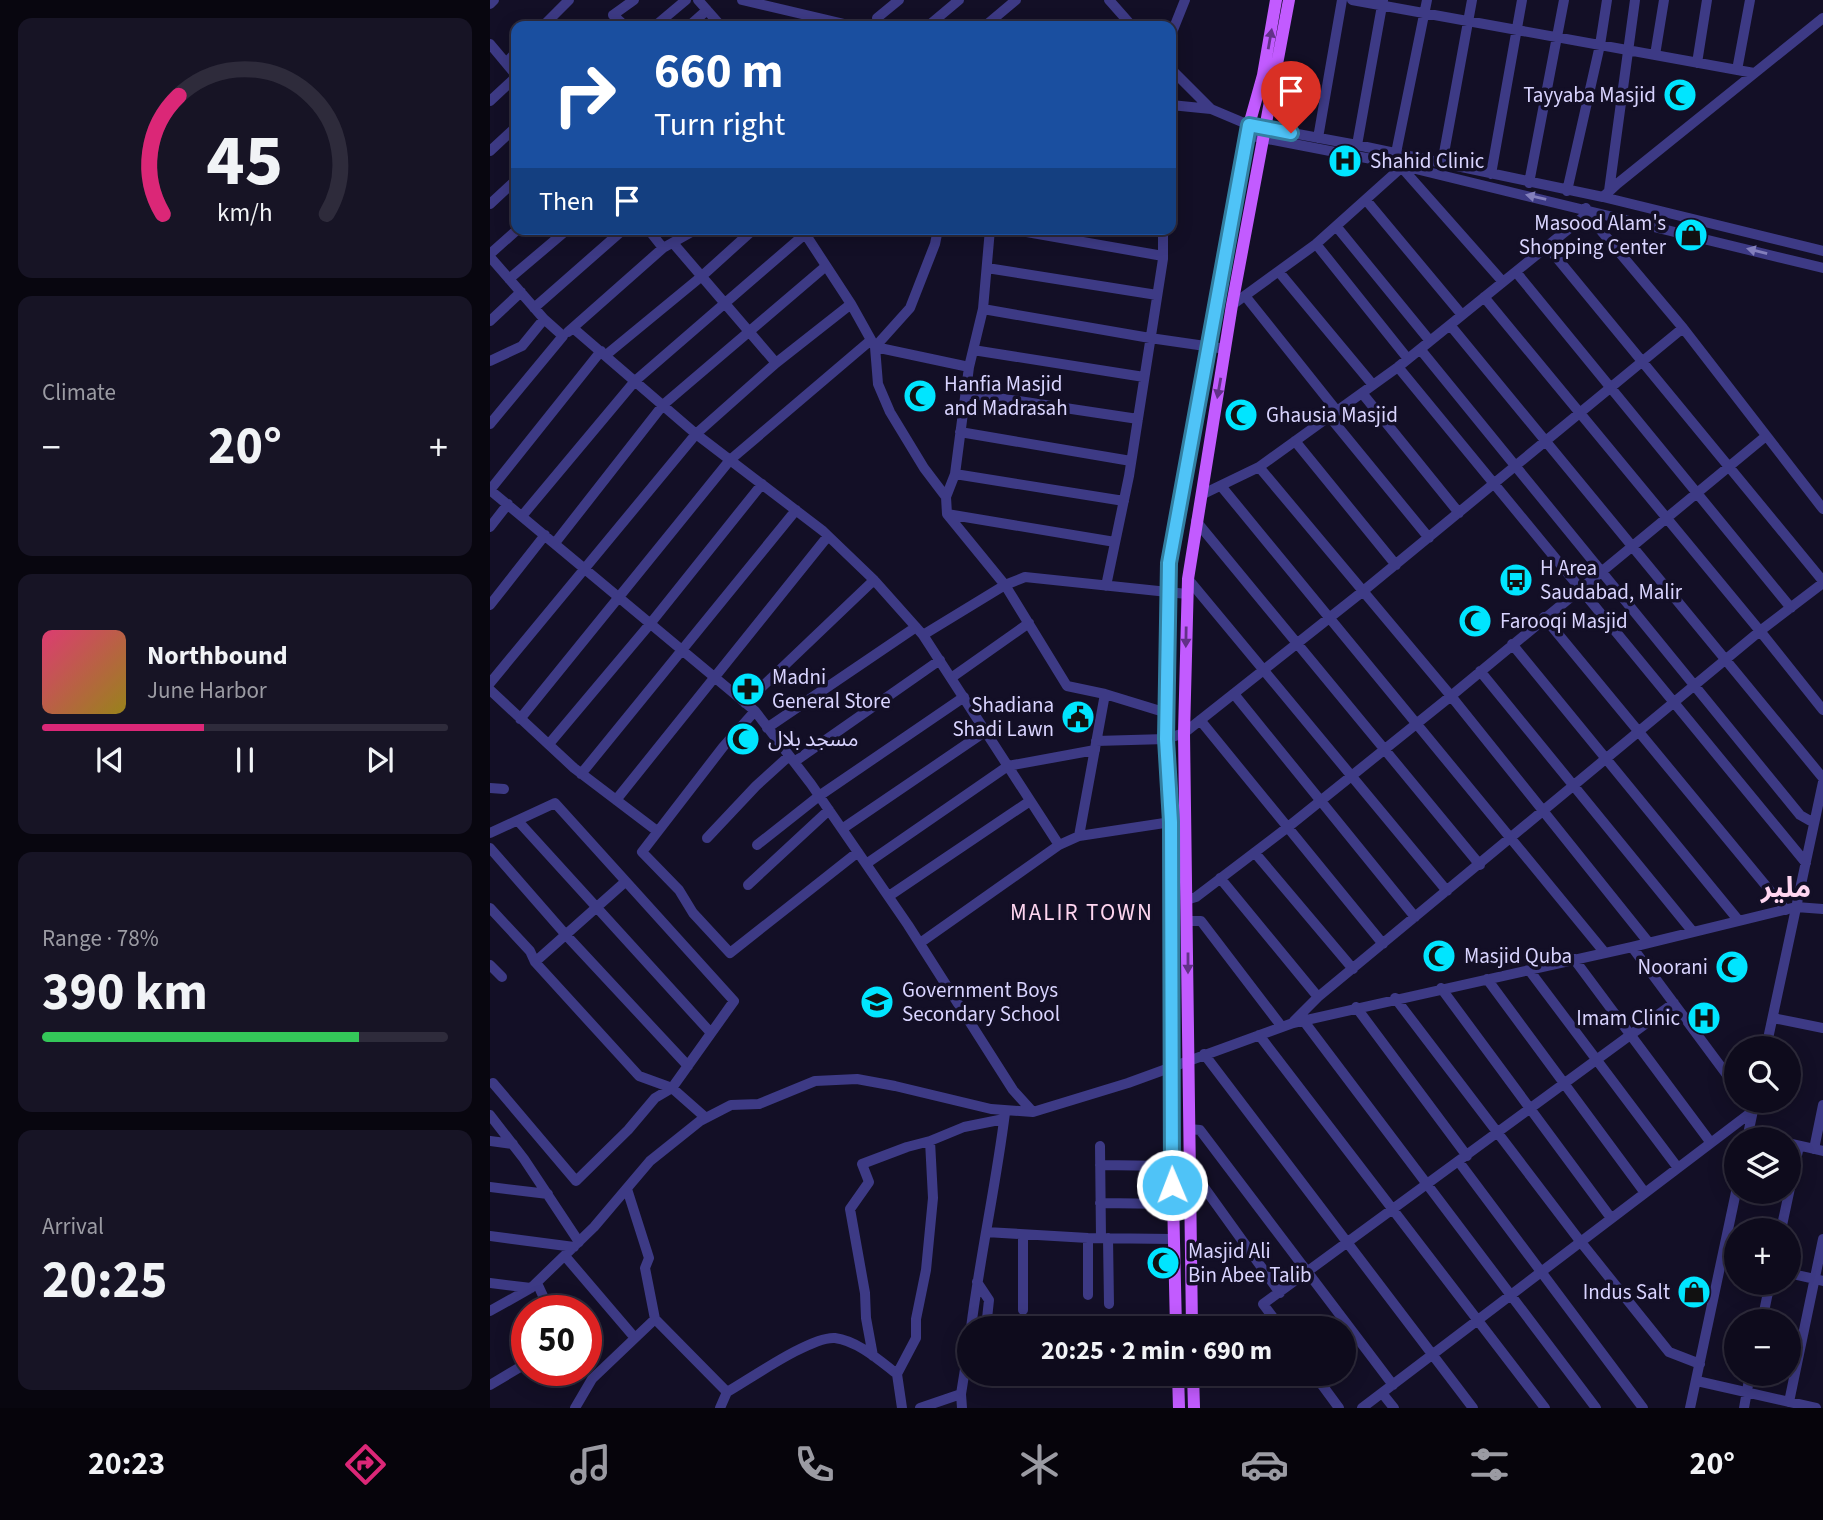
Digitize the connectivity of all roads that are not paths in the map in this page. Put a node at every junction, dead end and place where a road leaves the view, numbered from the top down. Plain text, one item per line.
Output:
1 (494, 0) edge
2 (569, 0) edge
3 (634, 0) edge
4 (686, 0) edge
5 (698, 0) edge
6 (742, 0) edge
7 (899, 0) edge
8 (959, 0) edge
9 (1016, 0) edge
10 (1109, 0) edge
11 (1276, 0) edge
12 (1289, 0) edge
13 (1342, 0) edge
14 (1352, 0) edge
15 (1472, 0) edge
16 (1522, 0) edge
17 (1564, 0) edge
18 (1607, 0) edge
19 (1635, 0) edge
20 (1664, 0) edge
21 (1707, 0) edge
22 (1750, 0) edge
23 (1180, 1) edge
24 (1383, 3) edge
25 (490, 4) edge
26 (1426, 6) edge
27 (707, 10) junction
28 (877, 18) dead end
29 (1823, 18) edge
30 (548, 21) edge
31 (619, 21) edge
32 (661, 21) edge
33 (695, 21) edge
34 (717, 21) edge
35 (832, 21) edge
36 (934, 21) edge
37 (994, 21) edge
38 (1128, 21) edge
39 (1175, 21) edge
40 (1468, 23) junction
41 (1517, 31) junction
42 (1558, 38) junction
43 (1600, 45) junction
44 (491, 48) edge
45 (1628, 50) junction
46 (1655, 55) junction
47 (511, 58) edge
48 (1697, 62) junction
49 (506, 63) junction
50 (511, 70) edge
51 (1737, 70) junction
52 (1754, 73) junction
53 (1176, 74) edge
54 (511, 81) edge
55 (490, 102) edge
56 (1176, 106) edge
57 (1211, 109) junction
58 (1248, 130) junction
59 (511, 132) edge
60 (1263, 133) junction
61 (1318, 138) junction
62 (1357, 145) junction
63 (490, 151) edge
64 (1396, 153) junction
65 (1442, 164) junction
66 (1403, 167) junction
67 (1491, 174) junction
68 (1529, 183) junction
69 (511, 185) edge
70 (1567, 191) junction
71 (1606, 194) junction
72 (1588, 195) junction
73 (1366, 200) junction
74 (490, 204) edge
75 (1586, 211) junction
76 (1336, 226) junction
77 (512, 235) edge
78 (561, 235) edge
79 (617, 235) edge
80 (655, 235) edge
81 (687, 235) edge
82 (747, 235) edge
83 (800, 235) edge
84 (805, 235) edge
85 (937, 235) edge
86 (990, 235) edge
87 (1043, 235) edge
88 (1163, 235) edge
89 (1316, 244) junction
90 (668, 246) junction
91 (1547, 246) junction
92 (1823, 251) edge
93 (490, 255) edge
94 (1163, 256) junction
95 (826, 266) junction
96 (987, 268) junction
97 (1823, 268) edge
98 (494, 270) edge
99 (1279, 272) junction
100 (1516, 272) junction
101 (702, 276) junction
102 (509, 279) junction
103 (1503, 282) junction
104 (521, 292) junction
105 (1157, 295) junction
106 (1246, 297) junction
107 (1484, 297) junction
108 (724, 303) junction
109 (851, 304) junction
110 (1232, 305) junction
111 (534, 307) junction
112 (983, 309) junction
113 (1462, 315) junction
114 (544, 319) junction
115 (490, 321) edge
116 (1450, 325) junction
117 (573, 328) junction
118 (1683, 328) junction
119 (749, 332) junction
120 (563, 336) junction
121 (1150, 338) junction
122 (1430, 341) junction
123 (873, 344) junction
124 (1208, 346) junction
125 (1226, 349) junction
126 (1420, 349) junction
127 (973, 350) junction
128 (603, 353) junction
129 (1408, 359) junction
130 (490, 361) edge
131 (1642, 362) junction
132 (776, 363) junction
133 (969, 367) junction
134 (1398, 367) junction
135 (1144, 377) junction
136 (635, 380) junction
137 (1373, 385) junction
138 (1612, 387) junction
139 (965, 393) junction
140 (1362, 393) junction
141 (663, 405) junction
142 (1333, 414) junction
143 (1580, 414) junction
144 (1138, 419) junction
145 (490, 424) edge
146 (960, 432) junction
147 (696, 433) junction
148 (1766, 436) junction
149 (1547, 441) junction
150 (1295, 442) junction
151 (730, 460) junction
152 (1131, 461) junction
153 (1259, 467) junction
154 (1515, 467) junction
155 (1729, 467) junction
156 (955, 474) junction
157 (762, 484) junction
158 (1493, 485) junction
159 (1221, 486) junction
160 (490, 490) edge
161 (1697, 492) junction
162 (1201, 495) junction
163 (946, 497) junction
164 (1124, 501) junction
165 (508, 504) junction
166 (1823, 509) edge
167 (796, 510) junction
168 (1459, 513) junction
169 (947, 514) junction
170 (522, 516) junction
171 (1665, 518) junction
172 (1196, 521) junction
173 (490, 527) edge
174 (545, 535) junction
175 (828, 536) junction
176 (1429, 537) junction
177 (1115, 542) junction
178 (555, 543) junction
179 (1632, 545) junction
180 (1396, 565) junction
181 (584, 567) junction
182 (1601, 571) junction
183 (1188, 579) junction
184 (874, 580) junction
185 (1823, 582) edge
186 (1005, 585) junction
187 (1106, 586) junction
188 (1578, 589) junction
189 (1167, 592) junction
190 (1362, 592) junction
191 (1187, 594) junction
192 (618, 597) junction
193 (490, 606) edge
194 (1791, 608) junction
195 (1544, 617) junction
196 (1329, 618) junction
197 (1029, 623) junction
198 (650, 624) junction
199 (920, 631) junction
200 (1760, 631) junction
201 (1296, 644) junction
202 (1512, 645) junction
203 (682, 650) junction
204 (1727, 659) junction
205 (940, 660) junction
206 (1264, 670) junction
207 (1480, 671) junction
208 (713, 677) junction
209 (951, 678) junction
210 (490, 683) edge
211 (1694, 685) junction
212 (490, 690) edge
213 (1105, 694) junction
214 (1234, 694) junction
215 (1451, 696) junction
216 (964, 697) junction
217 (745, 703) junction
218 (1673, 703) junction
219 (1823, 710) edge
220 (755, 711) junction
221 (1167, 713) junction
222 (520, 719) junction
223 (1200, 720) junction
224 (1416, 724) junction
225 (767, 728) junction
226 (986, 731) junction
227 (1639, 732) junction
228 (1184, 733) junction
229 (1166, 739) junction
230 (549, 744) junction
231 (1095, 746) junction
232 (1384, 750) junction
233 (792, 759) junction
234 (1606, 759) junction
235 (1008, 766) junction
236 (581, 774) junction
237 (1352, 776) junction
238 (1823, 780) edge
239 (1574, 786) junction
240 (490, 788) edge
241 (504, 789) dead end
242 (819, 796) junction
243 (616, 800) junction
244 (1030, 801) junction
245 (1321, 801) junction
246 (829, 810) junction
247 (1544, 812) junction
248 (518, 821) junction
249 (1171, 822) junction
250 (1814, 823) junction
251 (1288, 827) junction
252 (842, 829) junction
253 (657, 831) junction
254 (490, 833) edge
255 (1079, 836) junction
256 (707, 838) dead end
257 (1511, 840) junction
258 (757, 845) dead end
259 (1059, 845) junction
260 (490, 848) edge
261 (858, 852) junction
262 (1255, 853) junction
263 (1805, 863) junction
264 (866, 864) junction
265 (1480, 865) junction
266 (1220, 878) junction
267 (625, 882) junction
268 (748, 885) dead end
269 (1447, 891) junction
270 (888, 896) junction
271 (1186, 900) junction
272 (490, 908) edge
273 (1791, 908) junction
274 (597, 909) junction
275 (1823, 909) edge
276 (1415, 917) junction
277 (1188, 921) junction
278 (1739, 921) junction
279 (1693, 932) junction
280 (566, 935) junction
281 (920, 943) junction
282 (1649, 943) junction
283 (1383, 944) junction
284 (1632, 947) junction
285 (1605, 953) junction
286 (1574, 959) junction
287 (535, 962) junction
288 (490, 965) edge
289 (1353, 969) junction
290 (1529, 970) junction
291 (502, 977) dead end
292 (1486, 979) junction
293 (1441, 988) junction
294 (1318, 998) junction
295 (1395, 998) junction
296 (1674, 1003) junction
297 (1356, 1007) junction
298 (1773, 1018) junction
299 (1293, 1023) junction
300 (1823, 1028) edge
301 (711, 1033) junction
302 (1259, 1035) junction
303 (1630, 1035) junction
304 (1769, 1036) edge
305 (1205, 1054) junction
306 (1189, 1060) junction
307 (1597, 1060) junction
308 (688, 1066) junction
309 (1170, 1068) junction
310 (1724, 1071) edge
311 (493, 1083) dead end
312 (1564, 1084) junction
313 (672, 1088) junction
314 (1823, 1105) edge
315 (1530, 1110) junction
316 (1033, 1112) junction
317 (1746, 1113) edge
318 (1005, 1114) junction
319 (490, 1115) edge
320 (706, 1118) junction
321 (1189, 1129) junction
322 (1498, 1133) junction
323 (490, 1141) edge
324 (930, 1141) junction
325 (1711, 1143) junction
326 (513, 1144) junction
327 (1100, 1146) dead end
328 (1801, 1146) edge
329 (1818, 1150) edge
330 (1463, 1159) junction
331 (1100, 1165) junction
332 (1188, 1165) junction
333 (1171, 1166) junction
334 (1678, 1168) junction
335 (1427, 1185) junction
336 (490, 1187) edge
337 (627, 1189) junction
338 (1645, 1193) junction
339 (548, 1194) junction
340 (1100, 1203) junction
341 (1172, 1204) junction
342 (1734, 1204) edge
343 (1393, 1211) junction
344 (1611, 1218) junction
345 (986, 1232) junction
346 (490, 1236) edge
347 (1023, 1236) junction
348 (1088, 1238) junction
349 (1104, 1238) junction
350 (1173, 1239) junction
351 (1823, 1239) edge
352 (1580, 1241) junction
353 (1349, 1243) junction
354 (577, 1244) junction
355 (565, 1256) junction
356 (1723, 1257) joint
357 (1308, 1272) junction
358 (1541, 1272) junction
359 (1801, 1276) edge
360 (1819, 1280) edge
361 (976, 1282) junction
362 (490, 1283) edge
363 (534, 1285) junction
364 (1280, 1293) junction
365 (540, 1295) edge
366 (1088, 1295) dead end
367 (1510, 1295) junction
368 (1109, 1304) dead end
369 (1023, 1310) dead end
370 (490, 1311) edge
371 (972, 1316) edge
372 (987, 1316) edge
373 (1176, 1316) edge
374 (1192, 1316) edge
375 (1272, 1316) edge
376 (655, 1319) junction
377 (1478, 1320) junction
378 (635, 1338) junction
379 (1432, 1355) junction
380 (873, 1356) junction
381 (602, 1364) edge
382 (1700, 1364) junction
383 (511, 1373) edge
384 (897, 1374) junction
385 (1697, 1381) junction
386 (490, 1385) edge
387 (1393, 1385) junction
388 (585, 1386) edge
389 (963, 1386) edge
390 (1178, 1386) edge
391 (1193, 1386) edge
392 (1323, 1386) edge
393 (1747, 1386) edge
394 (727, 1392) junction
395 (1382, 1393) junction
396 (1746, 1393) junction
397 (961, 1394) junction
398 (1789, 1402) junction
399 (1641, 1405) edge
400 (578, 1407) edge
401 (718, 1407) edge
402 (902, 1408) edge
403 (920, 1408) edge
404 (962, 1408) edge
405 (1179, 1408) edge
406 (1194, 1408) edge
407 (1339, 1408) edge
408 (1362, 1408) edge
409 (1394, 1408) edge
410 (1473, 1408) edge
411 (1545, 1408) edge
412 (1596, 1408) edge
413 (1628, 1408) edge
414 (1690, 1408) edge
415 (1744, 1408) edge
416 (1816, 1408) edge

1 - 25 street
2 - 30 street
3 - 31 street
4 - 32 street
5 - 27 street
6 - 35 street
7 - 28 street
8 - 36 street
9 - 37 street
10 - 38 street
58 -> 11 main road
12 - 60 main road
13 - 61 street
14 - 24 street
15 - 40 street
16 - 41 street
17 - 42 street
18 - 43 street
19 - 45 street
20 - 46 street
21 - 48 street
22 - 51 street
23 - 39 street
24 - 26 street
24 - 62 street
26 - 40 street
26 - 64 street
27 - 33 street
27 - 34 street
29 - 52 street
40 - 41 street
40 - 65 street
41 - 42 street
41 - 67 street
42 - 43 street
42 - 68 street
43 - 45 street
43 - 70 street
44 - 49 street
45 - 46 street
45 - 71 street
46 - 48 street
47 - 49 street
48 - 51 street
49 - 50 street
51 - 52 street
52 - 71 street
53 - 57 street
54 - 55 street
56 - 57 street
57 - 58 street
58 - 60 street
58 - 124 main road
59 - 63 street
60 - 61 street
60 - 66 street
60 - 110 main road
61 - 62 street
62 - 64 street
64 - 65 street
65 - 67 street
66 - 73 street
75 -> 66 street
66 - 103 street
67 - 68 street
68 - 70 street
69 - 74 street
70 - 72 street
71 - 72 street
71 - 92 street
72 - 75 street
73 - 76 street
73 - 113 street
75 - 91 street
97 -> 75 street
75 - 118 street
76 - 89 street
76 - 122 street
77 - 93 street
78 - 102 street
79 - 111 street
80 - 90 street
81 - 90 street
82 - 101 street
83 - 108 street
84 - 95 street
85 - 123 street
86 - 96 street
87 - 94 street
88 - 94 street
89 - 99 street
89 - 129 street
90 - 101 street
90 - 117 street
91 - 100 street
91 - 131 street
93 - 98 street
94 - 105 street
95 - 109 street
95 - 119 street
96 - 105 street
96 - 112 street
98 - 102 street
99 - 106 street
99 - 137 street
100 - 103 street
100 - 138 street
101 - 108 street
101 - 128 street
102 - 104 street
103 - 107 street
104 - 111 street
104 - 115 street
105 - 121 street
106 - 110 street
106 - 142 street
107 - 113 street
107 - 143 street
108 - 119 street
108 - 136 street
109 - 123 street
109 - 132 street
110 - 125 main road
111 - 114 street
112 - 121 street
112 - 127 street
113 - 116 street
114 - 120 street
114 - 130 street
116 - 122 street
116 - 149 street
117 - 120 street
117 - 128 street
118 - 131 street
118 - 148 street
119 - 132 street
119 - 141 street
120 - 145 street
121 - 124 street
121 - 135 street
122 - 126 street
123 - 133 street
123 - 151 street
123 - 163 street
124 - 125 street
124 - 189 main road
125 -> 162 main road
126 - 129 street
126 - 154 street
127 - 133 street
127 - 135 street
128 - 136 street
128 - 160 street
129 - 134 street
131 - 138 street
131 - 155 street
132 - 147 street
133 - 139 street
134 - 137 street
134 - 158 street
135 - 144 street
136 - 141 street
136 - 170 street
137 - 140 street
138 - 143 street
138 - 161 street
139 - 144 street
139 - 146 street
140 - 142 street
140 - 168 street
141 - 147 street
141 - 178 street
142 - 150 street
142 - 176 street
143 - 149 street
143 - 171 street
144 - 152 street
146 - 152 street
146 - 156 street
147 - 151 street
147 - 181 street
148 - 155 street
148 - 166 street
149 - 154 street
149 - 179 street
150 - 153 street
150 - 180 street
151 - 157 street
151 - 192 street
152 - 164 street
153 - 159 street
153 - 190 street
154 - 158 street
154 - 182 street
155 - 161 street
155 - 185 street
156 - 163 street
156 - 164 street
157 - 167 street
157 - 198 street
158 - 168 street
158 - 188 street
159 - 162 street
159 - 196 street
160 - 165 street
161 - 171 street
161 - 194 street
162 - 172 main road
163 - 169 street
164 - 177 street
165 - 170 street
165 - 173 street
167 - 175 street
167 - 203 street
168 - 176 street
169 - 177 street
169 - 186 street
170 - 174 street
171 - 179 street
171 - 200 street
172 - 183 main road
172 - 201 street
174 - 178 street
174 - 193 street
175 - 184 street
175 - 208 street
176 - 180 street
177 - 187 street
178 - 181 street
179 - 182 street
179 - 204 street
180 - 190 street
181 - 192 street
181 - 210 street
182 - 188 street
182 - 211 street
183 - 191 main road
183 - 206 street
184 - 199 street
184 - 217 street
185 - 194 street
186 - 187 street
186 - 197 street
186 - 199 street
187 - 189 street
188 - 195 street
188 - 218 street
189 - 191 street
189 - 221 main road
190 - 196 street
190 - 215 street
191 -> 228 main road
192 - 198 street
192 - 222 street
194 - 200 street
195 - 202 street
195 - 227 street
196 - 201 street
196 - 224 street
197 - 209 street
197 - 213 street
198 - 203 street
198 - 230 street
199 - 205 street
199 - 225 street
200 - 204 street
200 - 219 street
201 - 206 street
201 - 232 street
202 - 207 street
202 - 234 street
203 - 208 street
203 - 236 street
204 - 211 street
204 - 238 street
205 - 209 street
205 - 233 street
206 - 214 street
206 - 237 street
207 - 215 street
207 - 239 street
208 - 217 street
208 - 243 street
209 - 216 street
211 - 218 street
211 - 250 street
212 - 222 street
213 - 221 street
213 - 231 street
214 - 223 street
214 - 245 street
215 - 224 street
215 - 247 street
216 - 226 street
216 - 242 street
217 - 220 street
218 - 227 street
218 - 263 street
220 - 225 street
220 - 253 street
221 - 229 main road
222 - 230 street
223 - 228 street
223 - 251 street
224 - 232 street
224 - 257 street
225 - 233 street
226 - 235 street
226 - 252 street
227 - 234 street
227 - 273 street
228 - 229 street
228 - 271 main road
229 - 231 street
229 - 249 main road
230 - 236 street
231 - 235 street
231 - 255 street
232 - 237 street
232 - 265 street
233 - 242 street
233 - 256 street
234 - 239 street
234 - 278 street
235 - 244 street
235 - 264 street
236 - 243 street
237 - 245 street
237 - 269 street
238 - 250 street
239 - 247 street
239 - 279 street
240 - 241 street
242 - 246 street
242 - 258 street
243 - 253 street
244 - 259 street
244 - 270 street
245 - 251 street
245 - 276 street
246 - 252 street
246 - 268 street
247 - 257 street
247 - 282 street
248 - 254 street
248 - 267 street
248 - 274 street
249 - 255 street
249 - 309 main road
250 - 263 street
251 - 262 street
251 - 283 street
252 - 261 street
253 - 261 street
255 - 259 street
257 - 265 street
257 - 285 street
259 - 281 street
260 - 280 street
261 - 264 street
262 - 266 street
262 - 289 street
263 - 273 street
264 - 270 street
265 - 269 street
266 - 271 street
266 - 294 street
267 - 274 street
267 - 301 street
269 - 276 street
270 - 281 street
271 - 277 main road
272 - 287 street
273 - 275 street
273 - 278 street
273 - 298 street
274 - 280 street
274 - 301 street
276 - 283 street
277 - 299 street
277 -> 306 main road
278 - 279 street
279 - 282 street
280 - 287 street
280 - 308 street
281 - 316 street
282 - 284 street
283 - 289 street
284 - 285 street
284 - 296 street
285 - 286 street
286 - 290 street
286 - 303 street
287 - 313 street
288 - 291 street
289 - 294 street
290 - 292 street
290 - 307 street
292 - 293 street
292 - 312 street
293 - 295 street
293 - 315 street
294 - 299 street
295 - 297 street
295 - 322 street
296 - 303 street
296 - 310 street
297 - 299 street
297 - 330 street
298 - 300 street
298 - 304 street
299 - 302 street
299 - 335 street
301 - 308 street
302 - 305 street
302 - 343 street
303 - 307 street
303 - 325 street
305 - 306 street
305 - 353 street
306 - 309 street
306 - 321 main road
307 - 312 street
307 - 334 street
308 - 313 street
309 - 316 street
309 - 333 main road
311 - 313 street
312 - 315 street
312 - 338 street
313 - 320 street
314 - 329 street
315 - 322 street
315 - 344 street
316 - 318 street
317 - 325 street
318 - 320 street
318 - 324 street
318 - 345 street
319 - 326 street
320 - 337 street
321 - 332 main road
321 - 357 street
322 - 330 street
322 - 352 street
323 - 326 street
324 - 380 street
324 - 384 street
325 - 334 street
326 - 339 street
327 - 331 street
328 - 329 street
330 - 335 street
330 - 358 street
331 - 333 street
331 - 340 street
332 - 364 street
332 - 374 main road
333 - 341 main road
334 - 338 street
335 - 343 street
335 - 367 street
336 - 339 street
337 - 354 street
337 - 376 street
338 - 344 street
339 - 354 street
340 - 341 street
340 - 349 street
341 - 350 main road
342 - 356 street
343 - 353 street
343 - 377 street
344 - 352 street
345 - 347 street
345 - 361 street
346 - 354 street
347 - 348 street
347 - 369 street
348 - 349 street
348 - 366 street
349 - 350 street
349 - 368 street
350 - 373 main road
351 - 360 street
352 - 358 street
352 - 382 street
353 - 357 street
353 - 379 street
354 - 355 street
355 - 363 street
355 - 378 street
356 - 382 street
357 - 364 street
357 - 387 street
358 - 367 street
358 - 399 street
359 - 360 street
360 - 398 street
361 - 371 street
361 - 372 street
362 - 363 street
363 - 365 street
363 - 370 street
364 - 375 street
367 - 377 street
367 - 412 street
376 - 378 street
376 - 394 street
377 - 379 street
377 - 411 street
378 - 381 street
379 - 387 street
379 - 410 street
380 - 384 street
380 - 394 street
382 - 385 street
383 - 386 street
384 - 402 street
385 - 396 street
385 - 414 street
387 - 395 street
388 - 400 street
389 - 397 street
390 - 405 main road
391 - 406 main road
392 - 407 street
393 - 396 street
394 - 401 street
395 - 408 street
395 - 409 street
396 - 398 street
396 - 415 street
397 - 403 street
397 - 404 street
398 - 416 street
399 - 413 street

